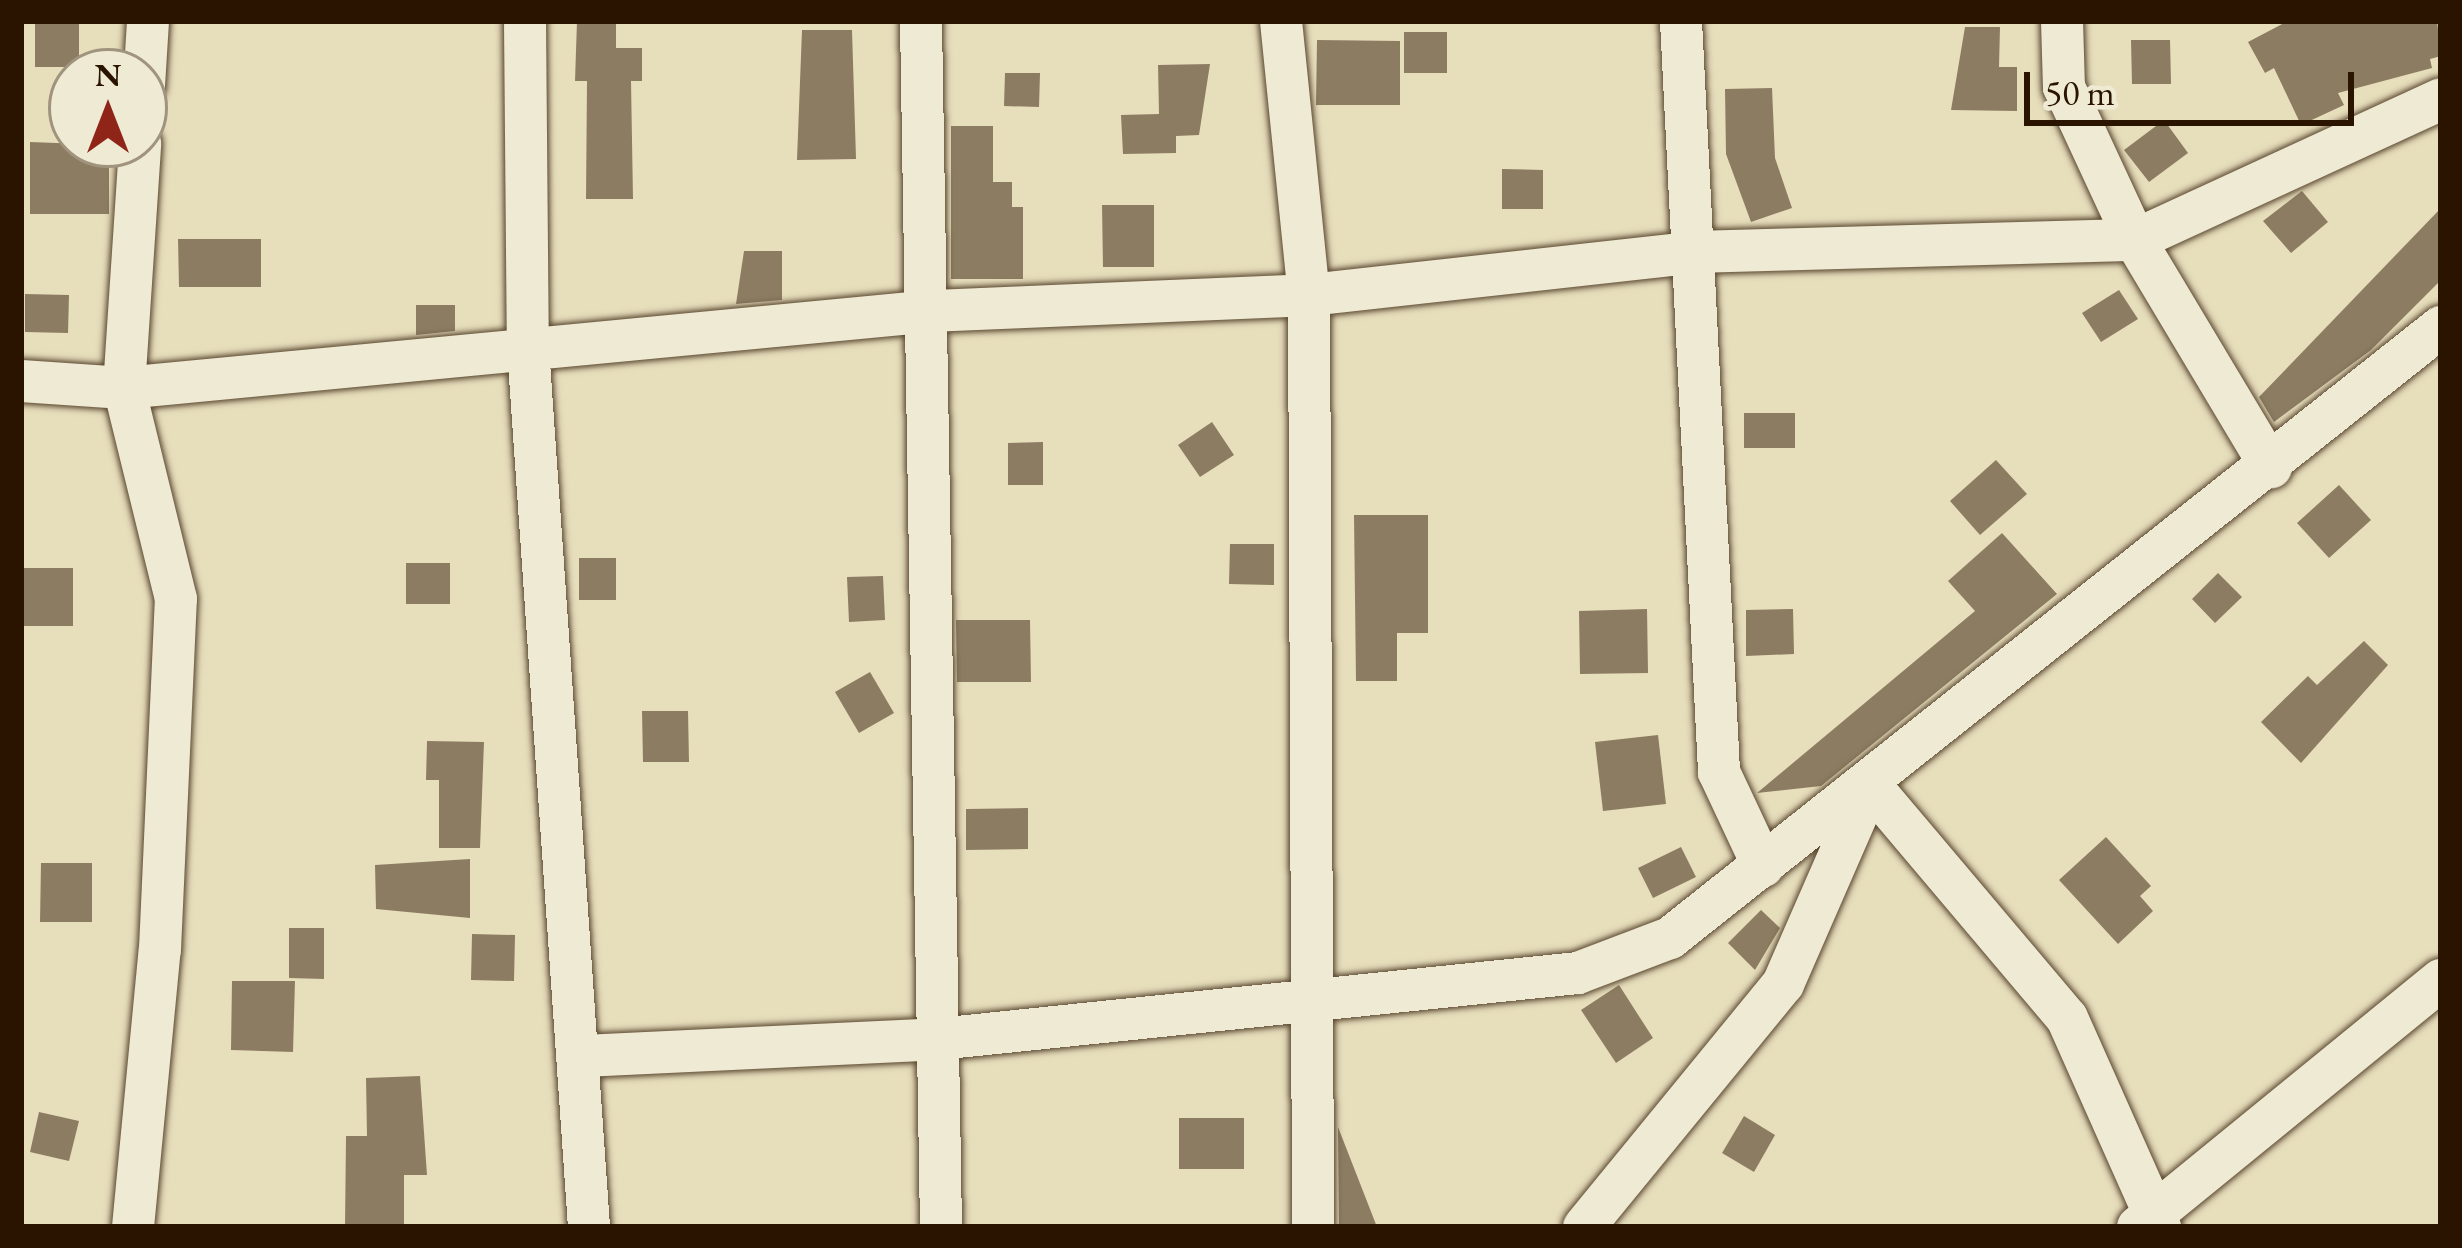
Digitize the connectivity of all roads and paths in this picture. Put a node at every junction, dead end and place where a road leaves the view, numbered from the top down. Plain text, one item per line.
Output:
1 (525, 21) edge
2 (921, 21) edge
3 (1281, 21) edge
4 (1682, 21) edge
5 (2062, 21) edge
6 (2441, 99) edge
7 (138, 168) edge
8 (2135, 240) junction
9 (1697, 252) junction
10 (1309, 296) junction
11 (932, 311) junction
12 (2441, 327) edge
13 (528, 348) junction
14 (21, 381) edge
15 (124, 388) junction
16 (2271, 467) junction
17 (1870, 785) junction
18 (1763, 866) junction
19 (2441, 980) edge
20 (1306, 996) junction
21 (938, 1039) junction
22 (583, 1056) junction
23 (2150, 1221) edge
24 (133, 1227) edge
25 (589, 1227) edge
26 (941, 1227) edge
27 (1313, 1227) edge
28 (1584, 1227) edge

1 - 13 street
2 - 11 street
3 - 10 street
4 - 9 street
5 - 8 street
6 - 8 street
7 - 15 street
8 - 9 street
8 - 16 street
9 - 10 street
9 - 18 street
10 - 11 street
10 - 20 street
11 - 13 street
11 - 21 street
12 - 16 street
13 - 15 street
13 - 22 street
14 - 15 street
15 - 24 street
16 - 17 street
17 - 18 street
17 - 23 street
17 - 28 street
18 - 20 street
19 - 23 street
20 - 21 street
20 - 27 street
21 - 22 street
21 - 26 street
22 - 25 street

